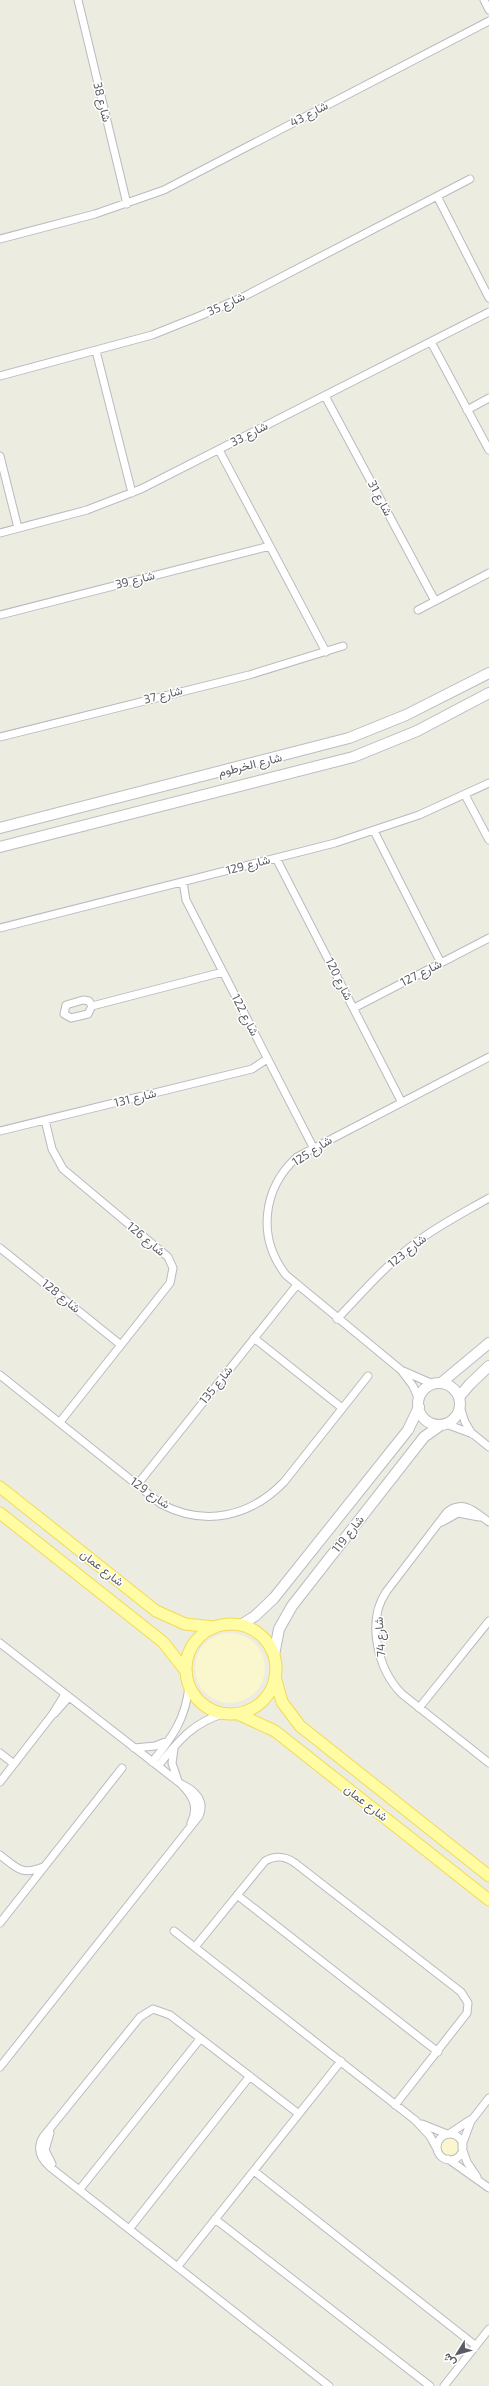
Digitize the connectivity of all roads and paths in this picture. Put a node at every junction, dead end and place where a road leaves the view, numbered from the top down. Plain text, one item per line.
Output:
1 (78, 0) edge
2 (484, 0) edge
3 (489, 10) edge
4 (489, 21) edge
5 (470, 179) dead end
6 (437, 196) junction
7 (127, 204) junction
8 (0, 239) edge
9 (489, 298) edge
10 (489, 312) edge
11 (431, 342) junction
12 (96, 351) junction
13 (0, 376) edge
14 (326, 396) junction
15 (489, 398) edge
16 (467, 410) junction
17 (219, 450) junction
18 (489, 450) edge
19 (0, 456) edge
20 (132, 493) junction
21 (18, 528) junction
22 (0, 533) edge
23 (270, 546) junction
24 (489, 573) edge
25 (435, 601) junction
26 (418, 610) dead end
27 (0, 615) edge
28 (344, 646) dead end
29 (326, 652) junction
30 (489, 673) edge
31 (489, 694) edge
32 (0, 737) edge
33 (489, 783) edge
34 (465, 795) junction
35 (0, 828) edge
36 (374, 831) junction
37 (489, 840) edge
38 (0, 847) edge
39 (276, 858) junction
40 (183, 882) junction
41 (0, 928) edge
42 (489, 938) edge
43 (441, 963) junction
44 (223, 972) junction
45 (92, 1006) dead end
46 (354, 1008) junction
47 (489, 1057) edge
48 (267, 1059) junction
49 (401, 1101) junction
50 (45, 1120) junction
51 (0, 1131) edge
52 (313, 1147) junction
53 (489, 1198) edge
54 (0, 1248) edge
55 (296, 1286) junction
56 (337, 1319) junction
57 (254, 1338) junction
58 (489, 1343) edge
59 (122, 1345) junction
60 (489, 1366) edge
61 (401, 1370) junction
62 (0, 1375) edge
63 (368, 1376) dead end
64 (437, 1383) junction
65 (460, 1402) junction
66 (419, 1404) junction
67 (342, 1408) junction
68 (60, 1422) junction
69 (444, 1424) junction
70 (473, 1434) junction
71 (489, 1447) edge
72 (137, 1485) junction
73 (0, 1487) edge
74 (0, 1513) edge
75 (486, 1520) edge
76 (489, 1621) edge
77 (241, 1625) junction
78 (214, 1627) junction
79 (0, 1643) edge
80 (274, 1655) junction
81 (185, 1670) junction
82 (275, 1677) junction
83 (189, 1686) junction
84 (67, 1696) junction
85 (419, 1708) junction
86 (223, 1714) junction
87 (238, 1714) junction
88 (172, 1743) junction
89 (134, 1748) junction
90 (0, 1753) edge
91 (489, 1763) edge
92 (14, 1764) junction
93 (155, 1764) junction
94 (122, 1768) dead end
95 (0, 1782) edge
96 (179, 1783) junction
97 (0, 1855) edge
98 (45, 1866) junction
99 (489, 1876) edge
100 (237, 1895) junction
101 (489, 1900) edge
102 (0, 1923) edge
103 (174, 1930) dead end
104 (195, 1947) junction
105 (200, 2039) junction
106 (438, 2052) junction
107 (341, 2062) junction
108 (0, 2067) edge
109 (250, 2076) junction
110 (489, 2098) edge
111 (395, 2105) junction
112 (299, 2114) junction
113 (475, 2116) junction
114 (415, 2120) junction
115 (448, 2134) junction
116 (462, 2146) junction
117 (437, 2149) junction
118 (448, 2159) junction
119 (254, 2171) junction
120 (479, 2180) junction
121 (489, 2188) edge
122 (80, 2189) junction
123 (215, 2219) junction
124 (130, 2228) junction
125 (178, 2266) junction
126 (489, 2329) edge
127 (476, 2346) junction
128 (329, 2386) edge
129 (430, 2386) edge
130 (444, 2386) edge

1 - 7 street, شارع 38
2 - 3 street
4 - 7 street, شارع 43
5 - 6 street, شارع 35
6 - 9 street
6 - 12 street, شارع 35
7 - 8 street, شارع 43
10 - 11 street, شارع 33
11 - 14 street, شارع 33
11 - 16 street
12 - 13 street, شارع 35
12 - 20 street
14 - 17 street, شارع 33
14 - 25 street, شارع 31
15 - 16 street
16 - 18 street
17 - 20 street, شارع 33
17 - 23 street
19 - 21 street
20 - 21 street, شارع 33
21 - 22 street, شارع 33
23 - 27 street, شارع 39
23 - 29 street
24 - 25 street
25 - 26 street
28 - 29 street, شارع 37
29 - 32 street, شارع 37
30 - 35 main road, شارع الخرطوم
31 - 38 main road, شارع الخرطوم
33 - 34 street, شارع 129
34 - 36 street, شارع 129
34 - 37 street
36 - 39 street, شارع 129
36 - 43 street
39 - 40 street, شارع 129
39 - 46 street, شارع 120
40 - 41 street, شارع 129
40 - 44 street, شارع 122
42 - 43 street, شارع 127
43 - 46 street, شارع 127
44 - 45 street
44 - 48 street, شارع 122
46 - 49 street, شارع 120
47 - 49 street, شارع 125
48 - 50 street, شارع 131
48 - 52 street, شارع 122
49 - 52 street, شارع 125
50 - 51 street, شارع 131
50 - 59 street, شارع 126
52 - 55 street, شارع 125
53 - 56 street, شارع 123
54 - 59 street, شارع 128
55 - 56 street, شارع 125
55 - 57 street, شارع 135
56 - 61 street, شارع 125
57 - 67 street
57 - 72 street, شارع 135
58 - 64 main road
59 - 68 street, شارع 126
60 - 65 main road
61 - 64 street, شارع 125
61 - 66 street, شارع 125
62 - 68 street, شارع 129
63 - 67 street, شارع 129
64 - 65 main road
64 - 66 main road
65 - 69 main road
65 - 70 street
66 - 69 main road
66 - 77 main road, شارع 119
67 - 72 street, شارع 129
68 - 72 street, شارع 129
69 - 70 street
69 - 80 main road, شارع 119
70 - 71 street
73 - 78 main road, شارع عمان
74 - 81 main road, شارع عمان
75 - 85 street, شارع 74
76 - 85 street
77 - 78 main road
77 - 80 main road
78 - 81 main road
79 - 84 street
80 - 82 main road
81 - 83 main road
82 - 87 main road
82 - 99 main road, شارع عمان
83 - 86 main road
83 - 88 street
84 - 89 street
84 - 92 street
85 - 91 street, شارع 74
86 - 87 main road
86 - 88 street
87 - 101 main road, شارع عمان
88 - 89 street
88 - 93 street
88 - 96 street
89 - 93 street
90 - 92 street
92 - 95 street
93 - 96 street
94 - 98 street
96 - 108 street
97 - 98 street
98 - 102 street
100 - 104 street
100 - 106 street
100 - 106 street
103 - 104 street
104 - 107 street
105 - 109 street
105 - 122 street
105 - 122 street
106 - 111 street
107 - 111 street
107 - 112 street
109 - 112 street
109 - 124 street
110 - 113 street
111 - 114 street
112 - 119 street
113 - 115 street
113 - 116 street
114 - 115 street
114 - 117 street
115 - 116 street
115 - 117 street
116 - 118 street
116 - 120 street
117 - 118 street
118 - 120 street
119 - 123 street
119 - 127 street
120 - 121 street
122 - 124 street
123 - 125 street
123 - 129 street
124 - 125 street
125 - 128 street
126 - 127 street
127 - 130 street

